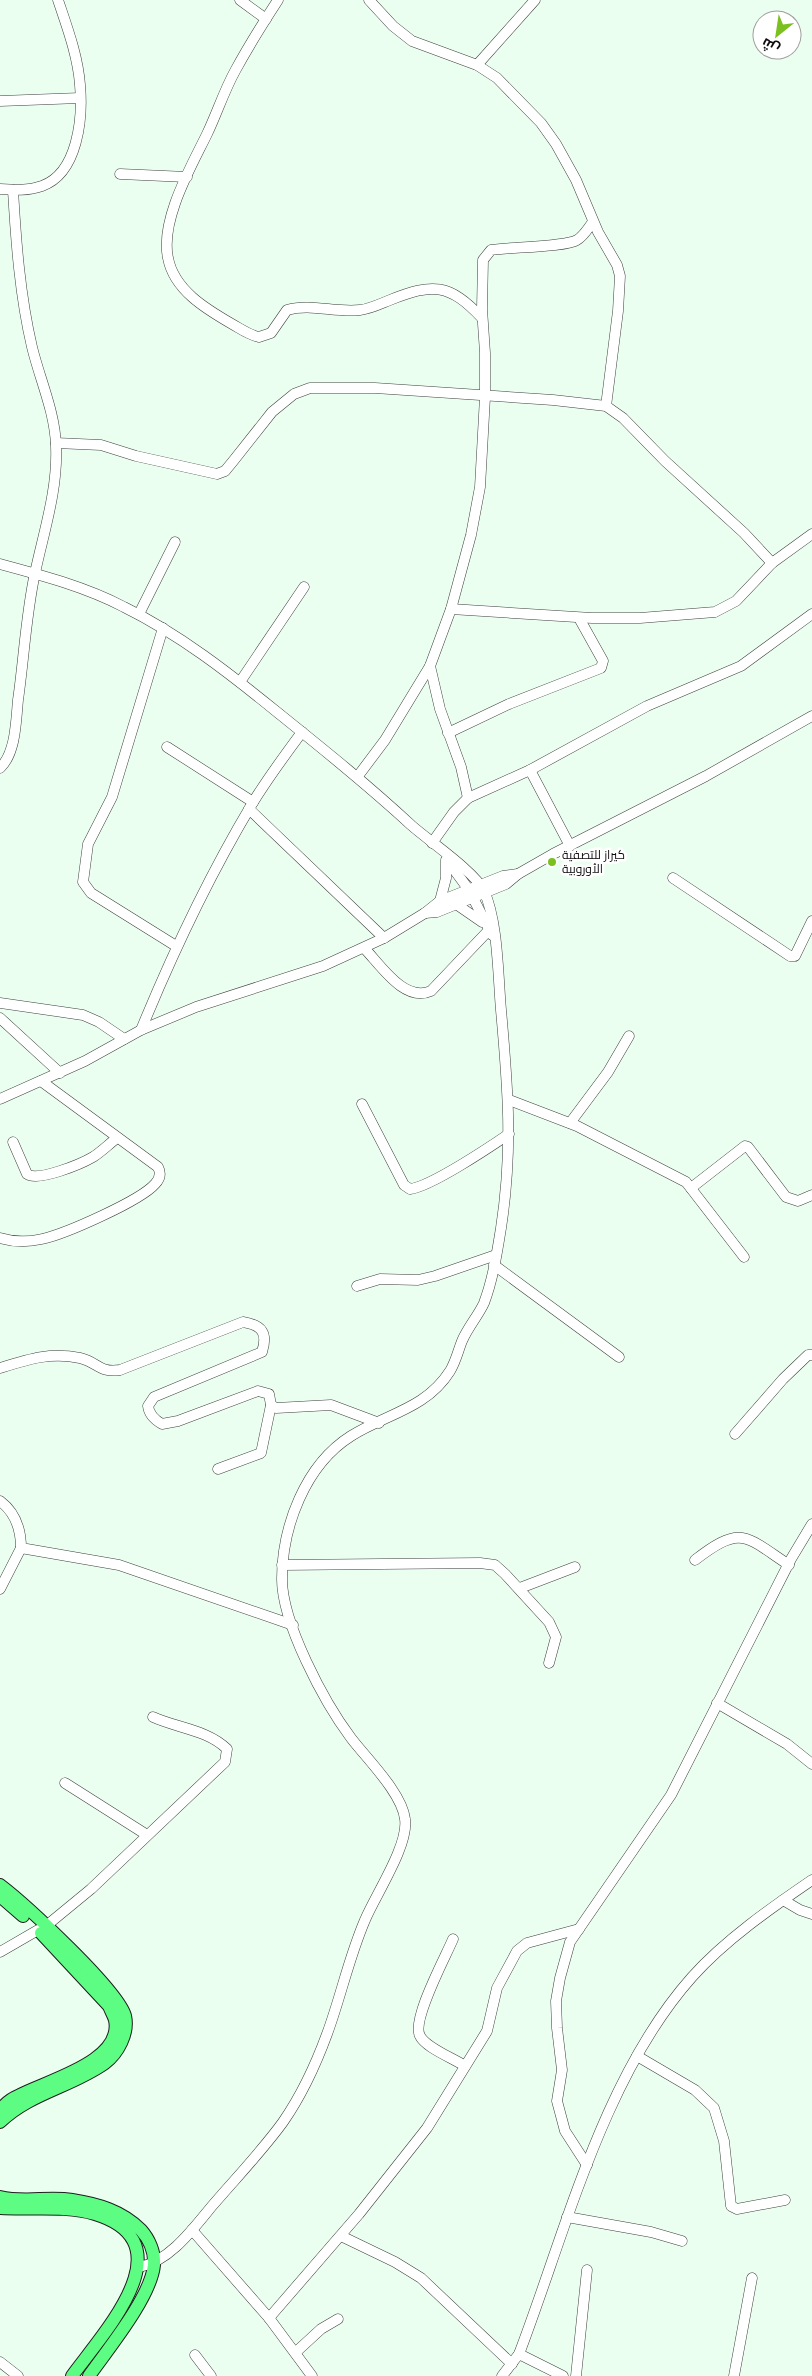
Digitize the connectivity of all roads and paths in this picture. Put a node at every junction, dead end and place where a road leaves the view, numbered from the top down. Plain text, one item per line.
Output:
1 (58, 0) edge
2 (240, 0) edge
3 (278, 0) edge
4 (369, 0) edge
5 (535, 0) edge
6 (266, 19) junction
7 (477, 65) junction
8 (80, 98) junction
9 (0, 101) edge
10 (120, 174) dead end
11 (187, 177) junction
12 (0, 189) edge
13 (13, 190) junction
14 (593, 222) junction
15 (482, 318) junction
16 (484, 397) junction
17 (606, 406) junction
18 (56, 443) junction
19 (812, 534) edge
20 (175, 542) dead end
21 (772, 563) junction
22 (0, 564) edge
23 (35, 573) junction
24 (304, 587) dead end
25 (451, 610) junction
26 (139, 614) junction
27 (812, 614) edge
28 (579, 618) junction
29 (163, 628) junction
30 (430, 666) junction
31 (240, 682) junction
32 (812, 716) edge
33 (302, 732) junction
34 (448, 734) junction
35 (166, 747) dead end
36 (0, 768) edge
37 (530, 770) junction
38 (358, 776) junction
39 (468, 798) junction
40 (251, 806) junction
41 (432, 843) junction
42 (570, 846) junction
43 (445, 856) junction
44 (673, 878) dead end
45 (483, 889) junction
46 (470, 894) junction
47 (440, 901) junction
48 (456, 904) junction
49 (425, 913) junction
50 (812, 921) edge
51 (489, 931) junction
52 (384, 938) junction
53 (176, 946) junction
54 (364, 948) junction
55 (0, 1002) edge
56 (0, 1018) edge
57 (141, 1030) junction
58 (629, 1036) dead end
59 (124, 1039) junction
60 (60, 1073) junction
61 (41, 1081) junction
62 (0, 1099) edge
63 (509, 1100) junction
64 (362, 1104) dead end
65 (570, 1123) junction
66 (509, 1134) junction
67 (117, 1138) junction
68 (13, 1142) dead end
69 (690, 1188) junction
70 (812, 1195) edge
71 (0, 1238) edge
72 (744, 1256) dead end
73 (495, 1260) junction
74 (357, 1286) dead end
75 (812, 1355) edge
76 (619, 1357) dead end
77 (0, 1368) edge
78 (271, 1405) junction
79 (379, 1423) junction
80 (735, 1434) dead end
81 (218, 1469) dead end
82 (0, 1501) edge
83 (812, 1524) edge
84 (21, 1548) junction
85 (695, 1560) dead end
86 (282, 1565) junction
87 (789, 1565) junction
88 (575, 1566) dead end
89 (520, 1588) junction
90 (0, 1589) edge
91 (293, 1625) junction
92 (550, 1663) dead end
93 (718, 1703) junction
94 (153, 1717) dead end
95 (808, 1754) edge
96 (812, 1764) edge
97 (65, 1783) dead end
98 (147, 1836) junction
99 (812, 1880) edge
100 (0, 1885) edge
101 (0, 1896) edge
102 (783, 1900) junction
103 (812, 1914) edge
104 (42, 1928) junction
105 (579, 1929) junction
106 (454, 1939) dead end
107 (0, 1952) edge
108 (637, 2056) junction
109 (465, 2066) junction
110 (0, 2110) edge
111 (0, 2122) edge
112 (587, 2165) junction
113 (0, 2197) edge
114 (785, 2200) dead end
115 (0, 2208) edge
116 (567, 2217) junction
117 (192, 2230) junction
118 (341, 2236) junction
119 (682, 2242) dead end
120 (154, 2264) junction
121 (138, 2267) junction
122 (587, 2270) dead end
123 (752, 2278) dead end
124 (269, 2318) junction
125 (338, 2319) dead end
126 (296, 2352) junction
127 (519, 2354) junction
128 (195, 2355) dead end
129 (0, 2362) edge
130 (512, 2364) junction
131 (18, 2376) edge
132 (72, 2376) edge
133 (89, 2376) edge
134 (211, 2376) edge
135 (312, 2376) edge
136 (502, 2376) edge
137 (563, 2376) edge
138 (576, 2376) edge
139 (734, 2376) edge

1 - 8 street
2 - 6 street
3 - 6 street
4 - 7 street
5 - 7 street
6 - 11 street
7 - 14 street
8 - 9 street
8 - 13 street
10 - 11 street
11 - 15 street
12 - 13 street
13 - 18 street
14 - 15 street
14 - 17 street
15 - 16 street
16 - 17 street
16 - 18 street
16 - 25 street
17 - 21 street
18 - 23 street
19 - 21 street
20 - 26 street
21 - 28 street
22 - 23 street
23 - 26 street
23 - 36 street
24 - 31 street
25 - 28 street
25 - 30 street
26 - 29 street
27 - 37 street
28 - 34 street
29 - 31 street
29 - 53 street
30 - 34 street
30 - 38 street
31 - 33 street
32 - 42 street
33 - 38 street
33 - 40 street
34 - 39 street
35 - 40 street
37 - 39 street
37 - 42 street
38 - 41 street
39 - 41 street
40 - 52 street
40 - 53 street
41 - 43 street
42 - 45 street
43 - 45 street
43 - 46 street
43 - 47 street
44 - 50 street
45 - 46 street
45 - 51 street
46 - 47 street
46 - 48 street
46 - 51 street
47 - 49 street
48 - 49 street
48 - 51 street
49 - 52 street
51 - 54 street
51 - 63 street
52 - 54 street
53 - 57 street
54 - 57 street
55 - 59 street
56 - 60 street
57 - 59 street
58 - 65 street
59 - 60 street
60 - 61 street
61 - 62 street
61 - 67 street
63 - 65 street
63 - 66 street
64 - 66 street
65 - 69 street
66 - 73 street
67 - 68 street
67 - 71 street
69 - 70 street
69 - 72 street
73 - 74 street
73 - 76 street
73 - 79 street
75 - 80 street
77 - 78 street
78 - 79 street
78 - 81 street
79 - 86 street
82 - 84 street
83 - 87 street
84 - 90 street
84 - 91 street
85 - 87 street
86 - 89 street
86 - 91 street
87 - 93 street
88 - 89 street
89 - 92 street
91 - 117 street
93 - 95 street
93 - 105 street
94 - 98 street
95 - 96 street
97 - 98 street
98 - 104 street
99 - 102 street
100 - 104 main road
101 - 104 main road
102 - 103 street
102 - 108 street
104 - 107 street
104 - 110 main road
104 - 111 main road
105 - 109 street
105 - 112 street
106 - 109 street
108 - 112 street
108 - 114 street
109 - 118 street
112 - 116 street
113 - 120 main road
115 - 121 main road
116 - 119 street
116 - 127 street
117 - 120 street
117 - 124 street
118 - 124 street
118 - 130 street
120 - 121 street
120 - 133 main road
121 - 132 main road
122 - 138 street
123 - 139 street
124 - 126 street
125 - 126 street
126 - 135 street
127 - 130 street
127 - 137 street
128 - 134 street
129 - 131 street
130 - 136 street

